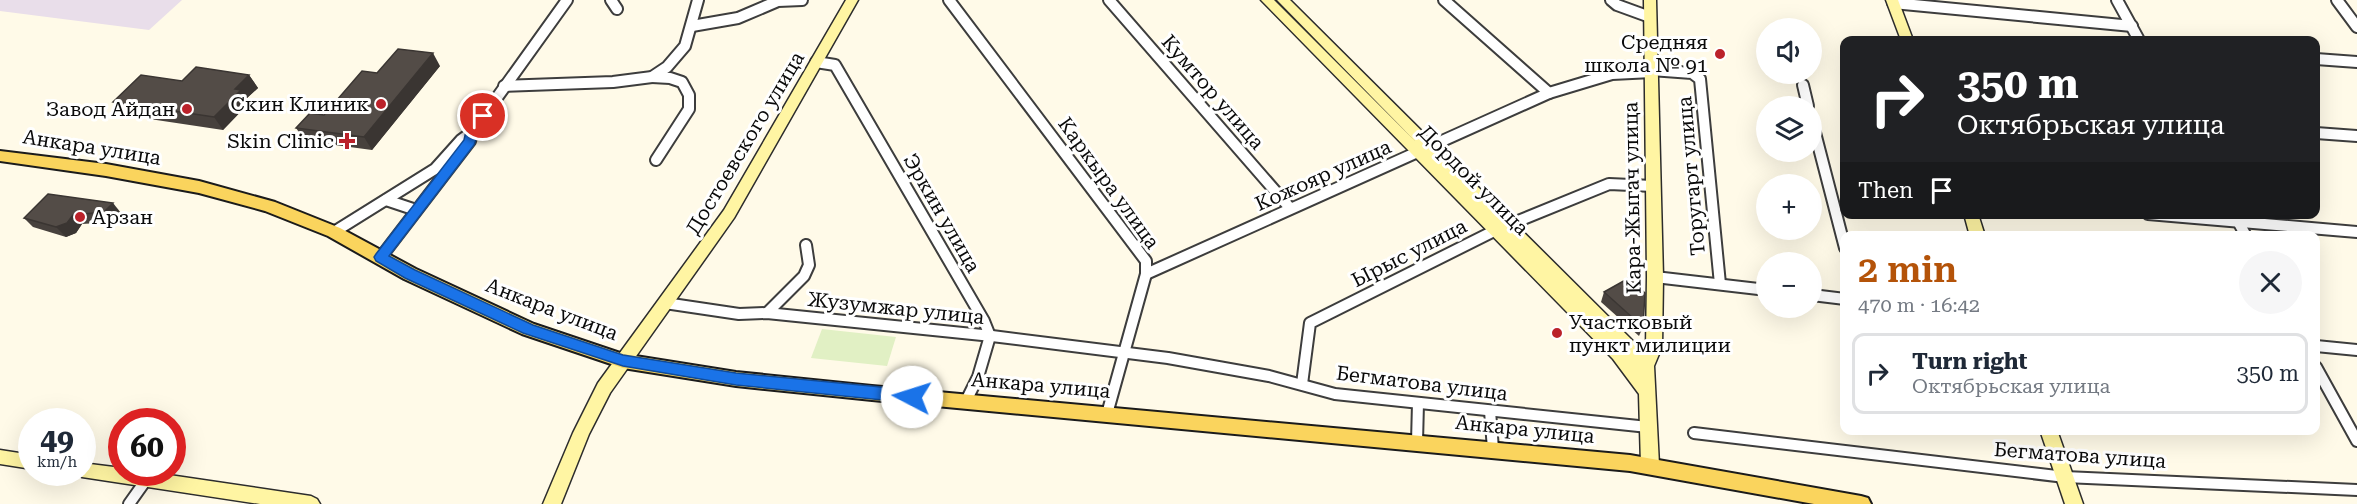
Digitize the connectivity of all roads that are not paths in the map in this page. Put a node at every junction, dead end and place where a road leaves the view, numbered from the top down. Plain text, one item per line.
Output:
1 (567, 0) edge
2 (611, 0) edge
3 (698, 0) edge
4 (802, 0) edge
5 (852, 0) edge
6 (949, 0) edge
7 (1108, 0) edge
8 (1268, 0) edge
9 (1283, 0) edge
10 (1444, 0) edge
11 (1611, 0) edge
12 (1650, 0) edge
13 (2117, 0) edge
14 (2337, 0) edge
15 (1893, 2) edge
16 (617, 9) dead end
17 (1650, 17) junction
18 (692, 26) junction
19 (2132, 26) junction
20 (2357, 27) edge
21 (1906, 36) edge
22 (2137, 36) edge
23 (2320, 59) edge
24 (816, 62) junction
25 (2357, 62) edge
26 (1652, 71) junction
27 (652, 77) junction
28 (1803, 85) dead end
29 (504, 86) junction
30 (1549, 93) junction
31 (1806, 96) edge
32 (473, 131) junction
33 (2320, 133) edge
34 (2357, 136) edge
35 (1424, 150) junction
36 (0, 156) edge
37 (1822, 159) edge
38 (656, 160) dead end
39 (1653, 186) junction
40 (386, 200) junction
41 (1290, 208) junction
42 (416, 210) junction
43 (2245, 219) edge
44 (1502, 227) junction
45 (1841, 231) edge
46 (334, 232) junction
47 (2357, 232) edge
48 (806, 244) dead end
49 (381, 257) junction
50 (1146, 274) junction
51 (1655, 277) junction
52 (1720, 284) junction
53 (1756, 289) edge
54 (1822, 296) edge
55 (1840, 298) edge
56 (665, 303) junction
57 (767, 313) junction
58 (990, 336) junction
59 (2320, 346) edge
60 (2357, 350) edge
61 (1123, 352) junction
62 (1649, 359) junction
63 (623, 360) junction
64 (2320, 374) edge
65 (1302, 384) junction
66 (1647, 392) junction
67 (966, 401) junction
68 (1418, 403) junction
69 (1490, 411) junction
70 (1107, 414) junction
71 (1647, 427) junction
72 (1694, 433) dead end
73 (2050, 435) edge
74 (2357, 441) edge
75 (1417, 442) junction
76 (1493, 448) junction
77 (0, 457) edge
78 (18, 460) edge
79 (1650, 465) junction
80 (2065, 477) junction
81 (142, 486) edge
82 (180, 486) edge
83 (2357, 490) edge
84 (261, 500) edge
85 (129, 504) edge
86 (311, 504) edge
87 (552, 504) edge
88 (1861, 504) edge
89 (2074, 504) edge

1 - 29 street
2 - 16 street
3 - 18 street
4 - 18 street
5 - 24 street, Достоевского улица
6 - 50 street, Каркыра улица
7 - 41 street, Кумтор улица
8 - 35 street, Дордой улица
9 - 35 street, Дордой улица
10 - 30 street
11 - 17 street
12 - 17 street, Кара-Жыгач улица
13 - 19 street
14 - 20 street
15 - 19 street
15 - 21 street
17 - 26 street, Кара-Жыгач улица
18 - 27 street
19 - 22 street
23 - 25 street
24 - 56 street, Достоевского улица
24 - 58 street, Эркин улица
26 - 30 street, Кожояр улица
26 - 39 street, Кара-Жыгач улица
26 - 52 street, Торугарт улица
27 - 29 street
27 - 38 street
28 - 31 street
29 - 32 street
30 - 35 street, Кожояр улица
32 - 40 street
32 - 42 street
33 - 34 street
35 - 41 street, Кожояр улица
35 - 44 street, Дордой улица
36 - 46 main road, Анкара улица
37 - 45 street
39 - 44 street, Ырыс улица
39 - 51 street, Кара-Жыгач улица
40 - 42 street
40 - 46 street
41 - 50 street, Кожояр улица
42 - 49 street
43 - 47 street
44 - 62 street, Дордой улица
44 - 65 street, Ырыс улица
44 - 66 street, Дордой улица
46 - 49 main road, Анкара улица
48 - 57 street
49 - 63 main road, Анкара улица
50 - 61 street, Каркыра улица
51 - 52 street
51 - 62 street, Кара-Жыгач улица
52 - 53 street
54 - 55 street
56 - 57 street, Жузумжар улица
56 - 63 street, Достоевского улица
57 - 58 street, Жузумжар улица
58 - 61 street, Жузумжар улица
58 - 67 street
59 - 60 street
61 - 65 street, Бегматова улица
61 - 70 street, Каркыра улица
62 - 66 street, Кара-Жыгач улица
63 - 67 main road, Анкара улица
63 - 87 street, Достоевского улица
64 - 74 street
65 - 68 street, Бегматова улица
66 - 71 street, Кара-Жыгач улица
67 - 70 main road, Анкара улица
68 - 69 street, Бегматова улица
68 - 75 street
69 - 71 street, Бегматова улица
69 - 76 street
70 - 75 main road, Анкара улица
71 - 79 street, Кара-Жыгач улица
72 - 80 street, Бегматова улица
73 - 80 street
75 - 76 main road, Анкара улица
76 - 79 main road, Анкара улица
77 - 78 street
79 - 88 main road, Анкара улица
80 - 83 street, Бегматова улица
80 - 89 street
81 - 85 street
82 - 84 street
84 - 86 street

